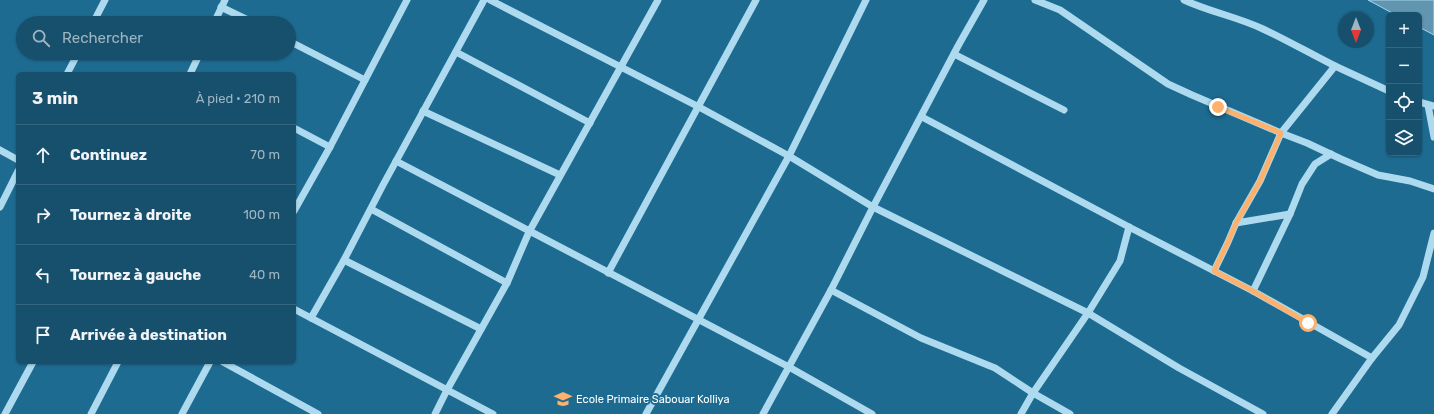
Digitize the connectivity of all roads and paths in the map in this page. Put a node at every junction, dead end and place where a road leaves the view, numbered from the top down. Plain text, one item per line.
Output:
1 (105, 0) edge
2 (406, 0) edge
3 (484, 0) edge
4 (490, 0) edge
5 (658, 0) edge
6 (756, 0) edge
7 (866, 0) edge
8 (984, 0) edge
9 (1035, 0) edge
10 (1184, 0) edge
11 (223, 3) edge
12 (97, 16) edge
13 (217, 16) edge
14 (243, 16) edge
15 (296, 45) edge
16 (456, 52) junction
17 (954, 54) junction
18 (74, 60) edge
19 (197, 60) edge
20 (1334, 66) junction
21 (621, 67) junction
22 (68, 72) edge
23 (192, 72) edge
24 (365, 80) junction
25 (1386, 90) edge
26 (699, 106) junction
27 (1431, 106) edge
28 (1064, 110) dead end
29 (423, 111) junction
30 (922, 117) junction
31 (590, 123) junction
32 (296, 129) edge
33 (1281, 133) junction
34 (1434, 137) edge
35 (330, 147) junction
36 (0, 150) edge
37 (1331, 154) junction
38 (789, 156) junction
39 (16, 159) edge
40 (396, 161) junction
41 (16, 175) edge
42 (560, 176) junction
43 (1434, 189) edge
44 (296, 206) edge
45 (0, 207) edge
46 (873, 208) junction
47 (371, 209) junction
48 (1290, 214) junction
49 (1236, 223) junction
50 (1129, 227) junction
51 (530, 232) junction
52 (1434, 233) edge
53 (344, 260) junction
54 (1214, 271) junction
55 (608, 272) junction
56 (507, 283) junction
57 (832, 290) junction
58 (1253, 291) junction
59 (296, 310) edge
60 (1088, 313) junction
61 (311, 318) junction
62 (698, 319) junction
63 (481, 329) junction
64 (1372, 358) junction
65 (32, 364) edge
66 (117, 364) edge
67 (209, 364) edge
68 (227, 364) edge
69 (789, 367) junction
70 (447, 390) junction
71 (1033, 393) junction
72 (5, 414) edge
73 (91, 414) edge
74 (182, 414) edge
75 (318, 414) edge
76 (435, 414) edge
77 (493, 414) edge
78 (646, 414) edge
79 (762, 414) edge
80 (872, 414) edge
81 (1021, 414) edge
82 (1070, 414) edge
83 (1263, 414) edge
84 (1332, 414) edge

1 - 12 street
2 - 24 street
3 - 16 street
4 - 21 street
5 - 21 street
6 - 26 street
7 - 38 street
8 - 17 street
9 - 33 street
10 - 20 street
11 - 13 street
11 - 14 street
15 - 24 street
16 - 29 street
16 - 31 street
17 - 28 street
17 - 30 street
18 - 22 street
19 - 23 street
20 - 25 street
20 - 33 street
21 - 26 street
21 - 31 street
24 - 35 street
26 - 38 street
26 - 55 street
27 - 34 street
29 - 40 street
29 - 42 street
30 - 46 street
30 - 50 street
31 - 42 street
32 - 35 street
33 - 37 street
33 - 49 street
35 - 44 street
36 - 39 street
37 - 43 street
37 - 48 street
38 - 46 street
38 - 62 street
40 - 47 street
40 - 51 street
41 - 45 street
42 - 51 street
46 - 57 street
46 - 60 street
47 - 53 street
47 - 56 street
48 - 49 street
48 - 58 street
49 - 54 street
50 - 54 street
50 - 60 street
51 - 55 street
51 - 56 street
52 - 64 street
53 - 61 street
53 - 63 street
54 - 58 street
55 - 62 street
56 - 63 street
57 - 69 street
57 - 71 street
58 - 64 street
59 - 61 street
60 - 71 street
60 - 83 street
61 - 70 street
62 - 69 street
62 - 78 street
63 - 70 street
64 - 84 street
65 - 72 street
66 - 73 street
67 - 74 street
68 - 75 street
69 - 79 street
69 - 80 street
70 - 76 street
70 - 77 street
71 - 81 street
71 - 82 street

